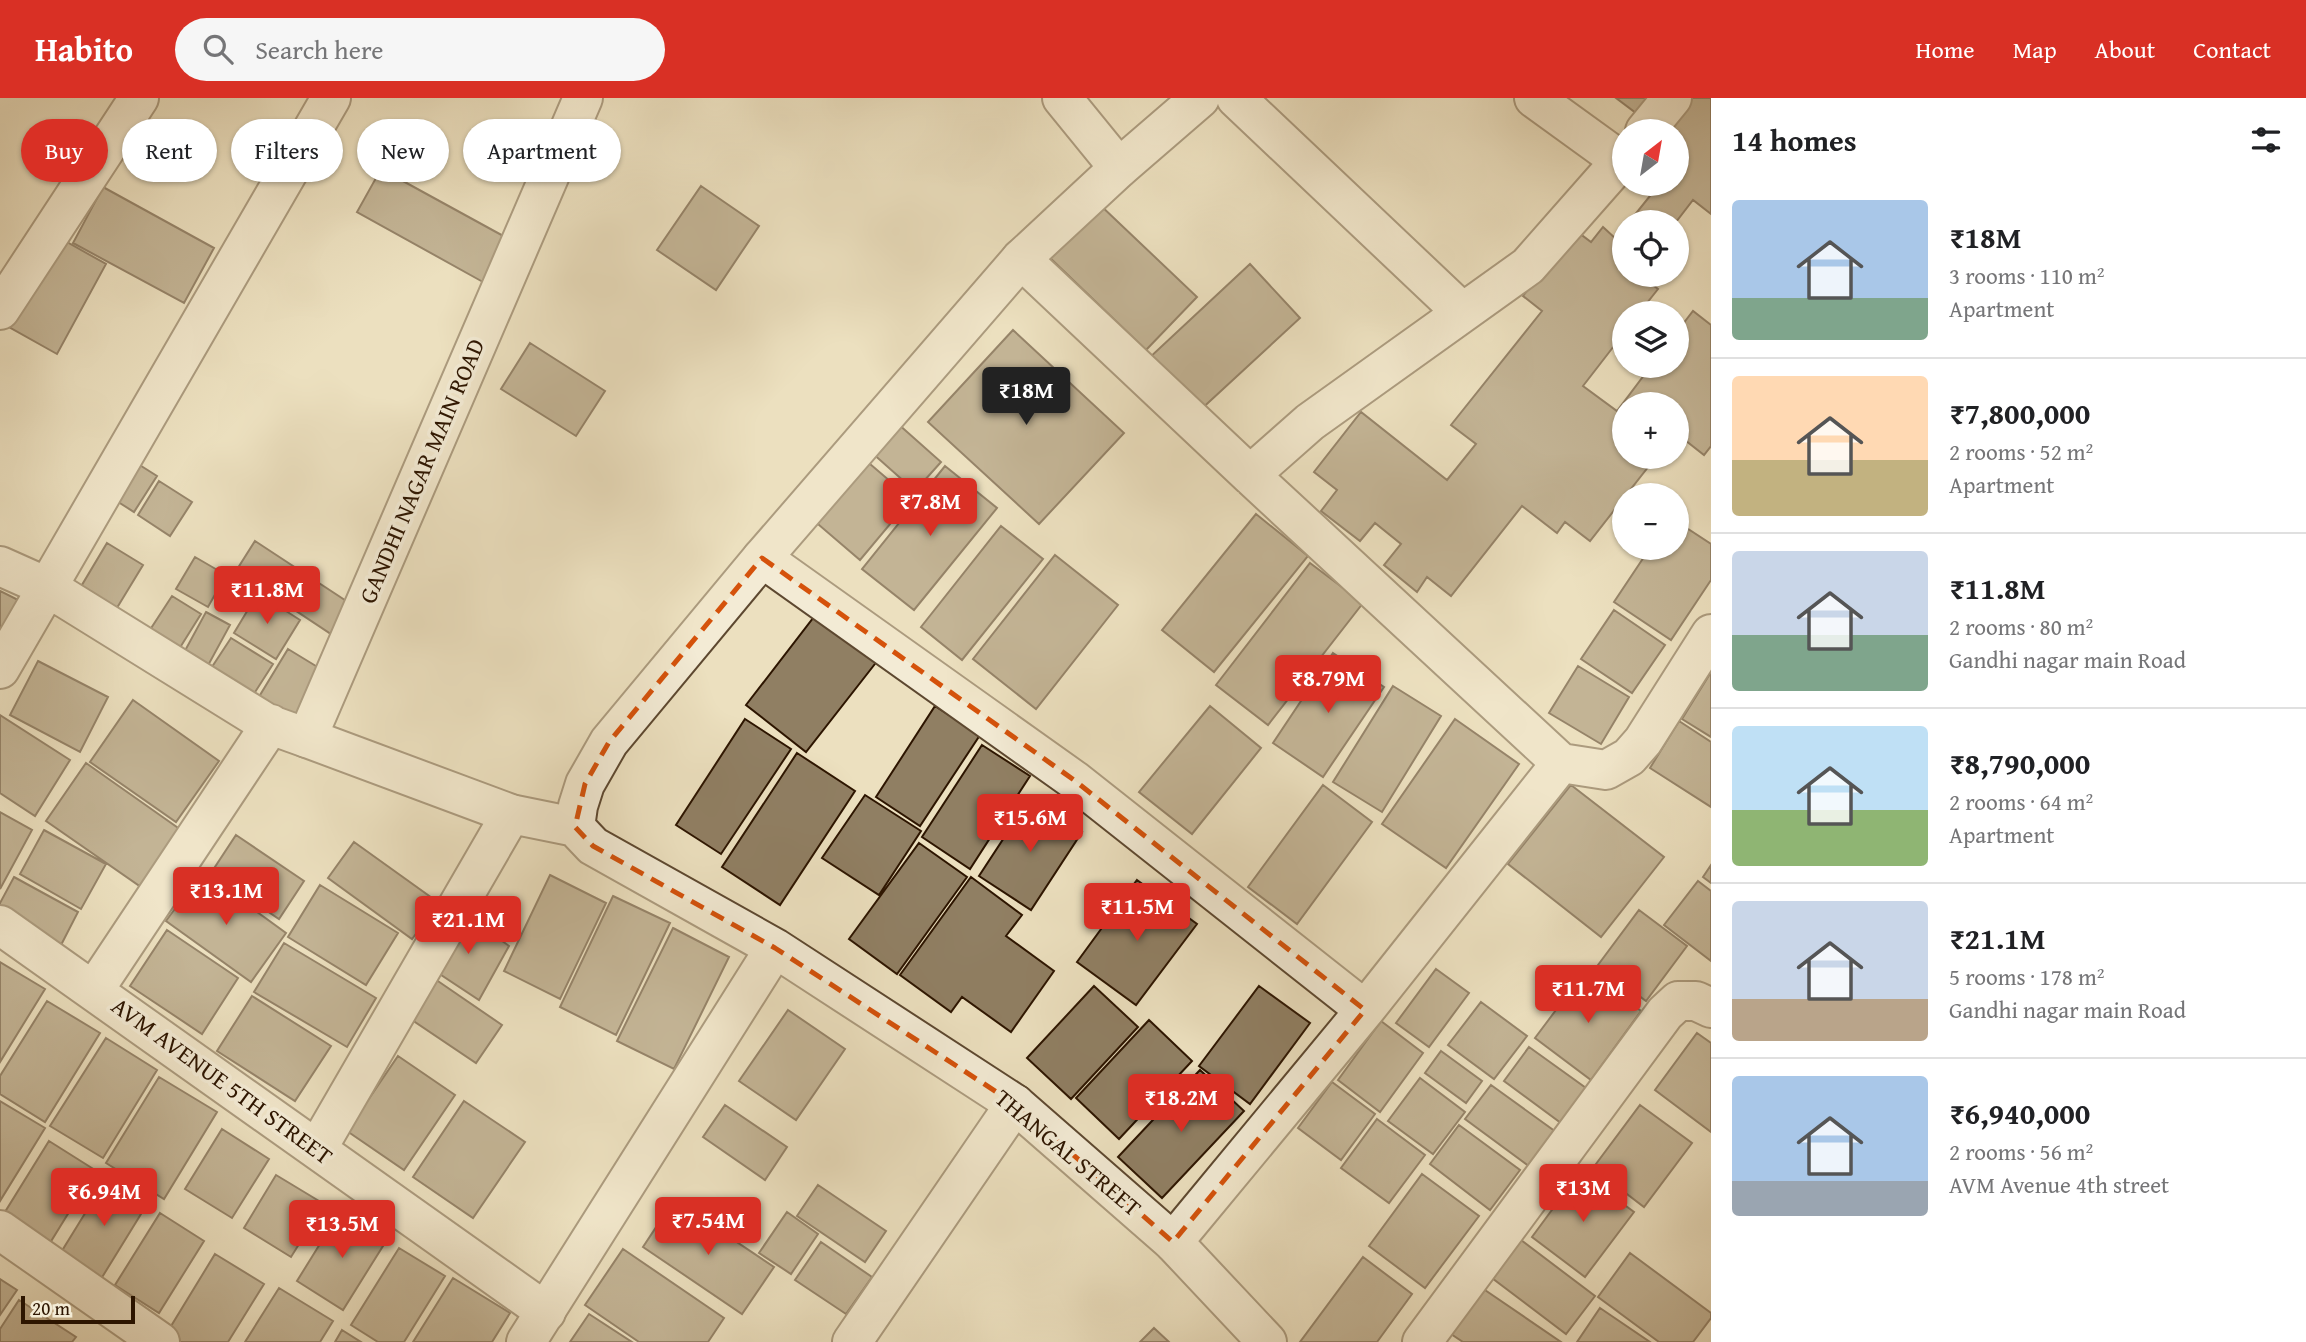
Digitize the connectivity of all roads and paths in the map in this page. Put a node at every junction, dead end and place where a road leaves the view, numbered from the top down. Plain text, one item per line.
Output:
1 (139, 98) edge
2 (331, 98) edge
3 (583, 98) edge
4 (1062, 98) edge
5 (1200, 98) edge
6 (1236, 98) edge
7 (1534, 98) edge
8 (1672, 98) edge
9 (1655, 119) edge
10 (1612, 151) edge
11 (1119, 168) junction
12 (1612, 171) edge
13 (1021, 259) junction
14 (0, 310) edge
15 (1462, 312) junction
16 (1250, 475) junction
17 (762, 558) junction
18 (0, 566) edge
19 (47, 587) junction
20 (1711, 634) edge
21 (0, 669) edge
22 (271, 724) junction
23 (307, 738) junction
24 (1561, 763) junction
25 (511, 814) junction
26 (575, 827) junction
27 (0, 925) edge
28 (775, 948) junction
29 (94, 990) junction
30 (1711, 1008) edge
31 (1366, 1010) junction
32 (1015, 1104) junction
33 (317, 1149) junction
34 (0, 1230) edge
35 (1173, 1242) junction
36 (536, 1327) edge
37 (160, 1342) edge
38 (852, 1342) edge
39 (1266, 1342) edge
40 (1422, 1342) edge

1 - 14 street
2 - 19 street
3 - 23 street, GANDHI NAGAR MAIN ROAD
4 - 11 street
5 - 11 street
6 - 15 street
7 - 10 street
8 - 9 street
11 - 13 street
12 - 15 street
13 - 16 street
13 - 17 street
15 - 16 street
16 - 24 street
17 - 26 street
17 - 31 street
18 - 19 street
19 - 21 street
19 - 22 street
20 - 24 street
22 - 23 street
22 - 29 street
23 - 25 street
24 - 31 street
25 - 26 street
25 - 33 street
26 - 28 street, THANGAL STREET
27 - 29 street, AVM AVENUE 5TH STREET
28 - 32 street, THANGAL STREET
28 - 36 street
29 - 33 street, AVM AVENUE 5TH STREET
30 - 40 street
31 - 35 street
32 - 35 street, THANGAL STREET
32 - 38 street
33 - 36 street, AVM AVENUE 5TH STREET
34 - 37 street
35 - 39 street, THANGAL STREET

